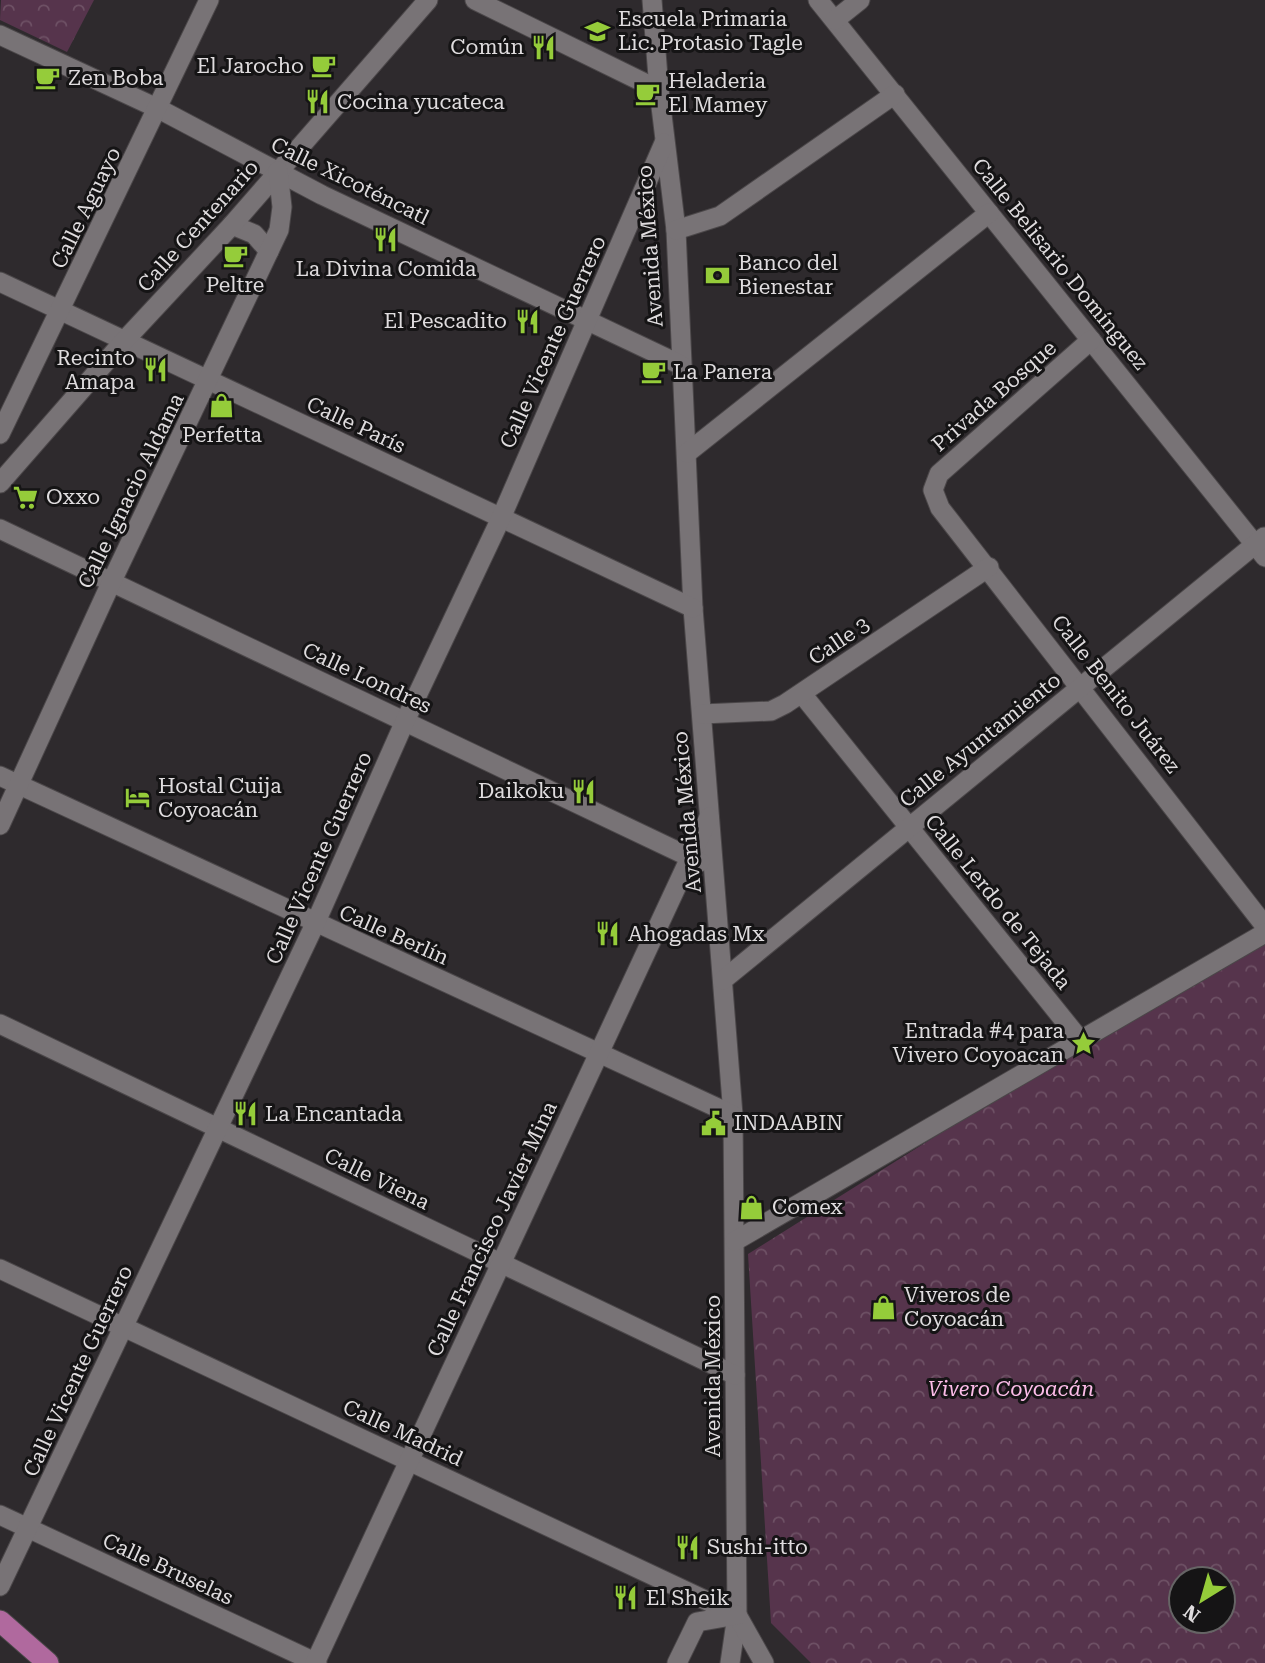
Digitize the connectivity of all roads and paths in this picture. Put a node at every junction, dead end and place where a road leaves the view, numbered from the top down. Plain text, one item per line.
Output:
1 (209, 0) edge
2 (428, 0) edge
3 (475, 0) edge
4 (652, 0) edge
5 (818, 0) edge
6 (860, 0) edge
7 (835, 20) junction
8 (0, 35) edge
9 (659, 90) junction
10 (895, 93) junction
11 (159, 109) junction
12 (664, 142) junction
13 (278, 172) junction
14 (989, 213) junction
15 (232, 225) junction
16 (676, 230) junction
17 (269, 251) junction
18 (0, 282) edge
19 (61, 311) junction
20 (589, 321) junction
21 (1091, 340) junction
22 (124, 341) junction
23 (681, 365) junction
24 (209, 381) junction
25 (0, 434) edge
26 (687, 453) junction
27 (0, 483) edge
28 (933, 490) joint
29 (501, 518) junction
30 (0, 529) edge
31 (1262, 546) edge
32 (989, 567) junction
33 (111, 583) junction
34 (693, 608) junction
35 (1082, 687) junction
36 (802, 694) junction
37 (702, 714) junction
38 (405, 720) junction
39 (0, 776) edge
40 (19, 785) junction
41 (710, 815) junction
42 (0, 825) edge
43 (908, 828) junction
44 (689, 856) junction
45 (714, 869) junction
46 (315, 924) junction
47 (1265, 926) edge
48 (1265, 933) edge
49 (723, 980) junction
50 (0, 1024) edge
51 (1080, 1040) junction
52 (599, 1054) junction
53 (733, 1115) junction
54 (218, 1128) junction
55 (735, 1241) junction
56 (501, 1264) junction
57 (0, 1269) edge
58 (124, 1327) junction
59 (735, 1376) junction
60 (409, 1461) junction
61 (0, 1516) edge
62 (28, 1528) junction
63 (0, 1586) edge
64 (737, 1615) junction
65 (0, 1621) edge
66 (48, 1663) edge
67 (316, 1663) edge
68 (677, 1663) edge
69 (730, 1663) edge
70 (764, 1663) edge

1 - 11 street, Calle Aguayo
2 - 13 street, Calle Centenario
3 - 9 street
4 - 9 street, Avenida México
5 - 7 street, Calle Belisario Domínguez
6 - 7 street
7 - 10 street, Calle Belisario Domínguez
8 - 11 street, Calle Xicoténcatl
9 - 12 street, Avenida México
10 - 14 street, Calle Belisario Domínguez
10 - 16 street
11 - 13 street, Calle Xicoténcatl
11 - 19 street, Calle Aguayo
12 - 16 street, Avenida México
12 - 20 street, Calle Vicente Guerrero
13 - 15 street, Calle Centenario
13 - 17 street, Calle Ignacio Aldama
13 - 20 street, Calle Xicoténcatl
14 - 21 street, Calle Belisario Domínguez
14 - 26 street
15 - 17 street
15 - 22 street, Calle Centenario
16 - 23 street, Avenida México
17 - 24 street, Calle Ignacio Aldama
18 - 19 street, Calle París
19 - 22 street, Calle París
19 - 25 street, Calle Aguayo
20 - 23 street, Calle Xicoténcatl
20 - 29 street, Calle Vicente Guerrero
21 - 28 street, Privada Bosque
21 - 31 street, Calle Belisario Domínguez
22 - 24 street, Calle París
22 - 27 street, Calle Centenario
23 - 26 street, Avenida México
24 - 29 street, Calle París
24 - 33 street, Calle Ignacio Aldama
26 - 34 street, Avenida México
28 - 32 street, Calle Benito Juárez
29 - 34 street, Calle París
29 - 38 street, Calle Vicente Guerrero
30 - 33 street, Calle Londres
31 - 35 street, Calle Ayuntamiento
32 - 35 street, Calle Benito Juárez
32 - 36 street, Calle 3
33 - 38 street, Calle Londres
33 - 40 street, Calle Ignacio Aldama
34 - 37 street, Avenida México
35 - 43 street, Calle Ayuntamiento
35 - 47 street, Calle Benito Juárez
36 - 37 street, Calle 3
36 - 43 street, Calle Lerdo de Tejada
37 - 41 street, Avenida México
38 - 44 street, Calle Londres
38 - 46 street, Calle Vicente Guerrero
39 - 40 street, Calle Berlín
40 - 42 street, Calle Ignacio Aldama
40 - 46 street, Calle Berlín
41 - 44 street, Calle Francisco Javier Mina
41 - 45 street, Avenida México
43 - 49 street, Calle Ayuntamiento
43 - 51 street, Calle Lerdo de Tejada
44 - 45 street, Calle Londres
44 - 52 street, Calle Francisco Javier Mina
45 - 49 street, Avenida México
46 - 52 street, Calle Berlín
46 - 54 street, Calle Vicente Guerrero
48 - 51 street
49 - 53 street, Avenida México
50 - 54 street, Calle Viena
51 - 55 street
52 - 53 street, Calle Berlín
52 - 56 street, Calle Francisco Javier Mina
53 - 55 street, Avenida México
54 - 56 street, Calle Viena
54 - 58 street, Calle Vicente Guerrero
55 - 59 street, Avenida México
56 - 59 street, Calle Viena
56 - 60 street, Calle Francisco Javier Mina
57 - 58 street, Calle Madrid
58 - 60 street, Calle Madrid
58 - 62 street, Calle Vicente Guerrero
59 - 64 street, Avenida México
60 - 64 street, Calle Madrid
60 - 67 street, Calle Francisco Javier Mina
61 - 62 street, Calle Bruselas
62 - 63 street, Calle Vicente Guerrero
62 - 67 street, Calle Bruselas
64 - 68 street
64 - 69 street, Avenida México
64 - 70 street
65 - 66 main road

